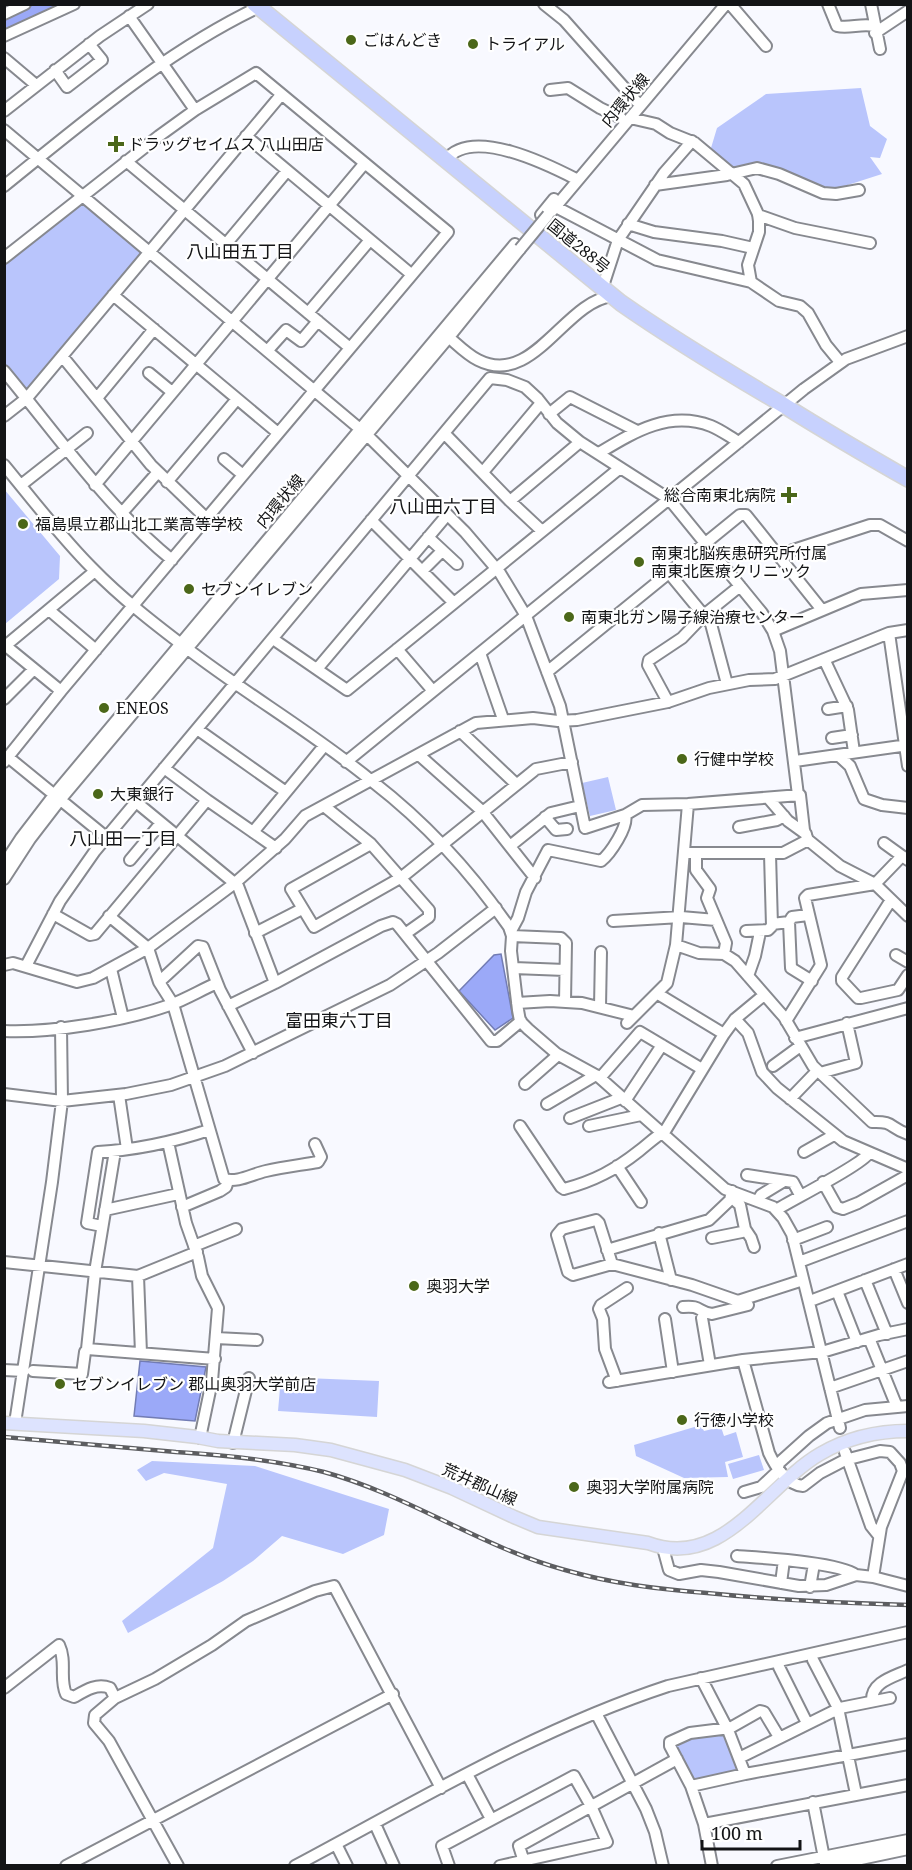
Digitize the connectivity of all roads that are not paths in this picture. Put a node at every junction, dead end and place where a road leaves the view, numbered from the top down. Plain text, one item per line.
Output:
1 (25, 4) edge
2 (74, 4) edge
3 (148, 4) edge
4 (544, 4) edge
5 (718, 4) edge
6 (728, 4) edge
7 (828, 4) edge
8 (871, 4) edge
9 (261, 5) edge
10 (908, 11) edge
11 (4, 14) edge
12 (129, 16) junction
13 (874, 29) junction
14 (4, 36) edge
15 (89, 44) junction
16 (766, 46) dead end
17 (880, 49) dead end
18 (4, 58) edge
19 (162, 63) junction
20 (55, 70) junction
21 (36, 85) junction
22 (550, 90) dead end
23 (281, 95) junction
24 (636, 101) junction
25 (195, 110) junction
26 (4, 111) edge
27 (626, 118) junction
28 (4, 130) edge
29 (246, 136) junction
30 (692, 141) junction
31 (39, 158) junction
32 (448, 158) junction
33 (126, 161) junction
34 (364, 164) junction
35 (288, 171) junction
36 (731, 173) junction
37 (575, 178) junction
38 (656, 185) junction
39 (4, 186) edge
40 (859, 190) dead end
41 (82, 196) junction
42 (329, 205) junction
43 (184, 210) junction
44 (548, 212) junction
45 (758, 215) junction
46 (628, 224) junction
47 (370, 240) junction
48 (618, 240) junction
49 (870, 243) dead end
50 (226, 244) junction
51 (753, 248) junction
52 (150, 252) junction
53 (4, 258) edge
54 (411, 274) junction
55 (267, 279) junction
56 (751, 282) junction
57 (604, 287) junction
58 (113, 295) junction
59 (590, 303) junction
60 (308, 313) junction
61 (232, 321) junction
62 (318, 321) junction
63 (154, 329) junction
64 (446, 335) junction
65 (908, 336) edge
66 (350, 348) junction
67 (268, 350) junction
68 (62, 356) junction
69 (840, 362) junction
70 (196, 364) junction
71 (4, 371) edge
72 (149, 373) dead end
73 (314, 390) junction
74 (172, 392) junction
75 (27, 398) junction
76 (97, 398) junction
77 (237, 399) junction
78 (541, 403) junction
79 (787, 403) junction
80 (549, 414) junction
81 (4, 416) edge
82 (363, 431) junction
83 (637, 431) junction
84 (87, 433) dead end
85 (278, 433) junction
86 (444, 433) junction
87 (131, 442) junction
88 (580, 442) junction
89 (740, 442) junction
90 (67, 449) junction
91 (599, 453) junction
92 (224, 459) dead end
93 (4, 465) edge
94 (620, 468) junction
95 (908, 470) edge
96 (158, 472) junction
97 (483, 472) junction
98 (243, 475) junction
99 (408, 476) junction
100 (908, 478) edge
101 (167, 482) junction
102 (21, 485) junction
103 (95, 485) junction
104 (669, 499) junction
105 (510, 501) junction
106 (121, 514) junction
107 (447, 514) junction
108 (207, 519) junction
109 (371, 520) junction
110 (542, 531) junction
111 (428, 537) junction
112 (908, 541) edge
113 (705, 544) junction
114 (442, 551) junction
115 (778, 555) junction
116 (410, 558) junction
117 (172, 560) junction
118 (457, 564) dead end
119 (496, 568) junction
120 (95, 571) junction
121 (422, 571) junction
122 (669, 573) junction
123 (740, 586) junction
124 (908, 591) edge
125 (454, 603) junction
126 (134, 605) junction
127 (49, 610) junction
128 (822, 610) junction
129 (704, 615) junction
130 (526, 616) junction
131 (908, 630) edge
132 (773, 631) junction
133 (889, 633) junction
134 (273, 639) junction
135 (5, 646) edge
136 (184, 646) junction
137 (397, 649) junction
138 (96, 650) junction
139 (480, 653) junction
140 (824, 659) junction
141 (34, 669) junction
142 (317, 669) junction
143 (547, 672) junction
144 (783, 676) junction
145 (234, 683) junction
146 (727, 684) junction
147 (61, 691) junction
148 (433, 691) junction
149 (4, 699) edge
150 (668, 702) junction
151 (847, 706) junction
152 (828, 709) dead end
153 (503, 719) junction
154 (564, 721) junction
155 (197, 729) junction
156 (460, 731) junction
157 (852, 735) junction
158 (832, 738) dead end
159 (324, 746) junction
160 (906, 746) edge
161 (854, 753) junction
162 (419, 755) junction
163 (838, 755) junction
164 (6, 760) edge
165 (795, 760) junction
166 (346, 762) junction
167 (572, 762) junction
168 (908, 766) edge
169 (164, 768) junction
170 (372, 780) junction
171 (516, 784) junction
172 (286, 792) junction
173 (798, 795) junction
174 (57, 797) junction
175 (769, 799) junction
176 (207, 800) junction
177 (136, 802) junction
178 (688, 804) junction
179 (324, 806) junction
180 (580, 806) junction
181 (908, 808) edge
182 (482, 811) junction
183 (625, 815) junction
184 (784, 816) junction
185 (545, 817) junction
186 (161, 823) junction
187 (739, 827) dead end
188 (567, 829) dead end
189 (253, 832) junction
190 (176, 836) junction
191 (106, 837) junction
192 (807, 837) junction
193 (884, 843) dead end
194 (371, 844) junction
195 (442, 844) junction
196 (510, 846) junction
197 (276, 848) junction
198 (684, 853) junction
199 (696, 853) junction
200 (770, 854) junction
201 (905, 858) edge
202 (129, 860) dead end
203 (4, 864) edge
204 (402, 877) junction
205 (535, 878) junction
206 (4, 879) edge
207 (235, 883) junction
208 (875, 884) junction
209 (891, 900) junction
210 (496, 908) junction
211 (302, 909) junction
212 (53, 914) junction
213 (808, 915) junction
214 (109, 916) junction
215 (908, 916) edge
216 (677, 918) junction
217 (716, 920) junction
218 (613, 921) dead end
219 (789, 922) junction
220 (772, 924) junction
221 (746, 931) dead end
222 (760, 932) junction
223 (255, 933) junction
224 (512, 933) junction
225 (405, 934) junction
226 (676, 945) junction
227 (148, 948) junction
228 (601, 952) dead end
229 (724, 954) junction
230 (896, 955) dead end
231 (427, 961) junction
232 (908, 962) edge
233 (4, 965) edge
234 (26, 966) junction
235 (513, 968) junction
236 (111, 969) junction
237 (565, 970) junction
238 (908, 975) edge
239 (748, 976) junction
240 (812, 981) junction
241 (159, 982) junction
242 (217, 983) junction
243 (276, 983) junction
244 (658, 994) junction
245 (764, 994) junction
246 (565, 1002) junction
247 (518, 1003) junction
248 (173, 1004) junction
249 (228, 1006) junction
250 (600, 1007) junction
251 (908, 1008) edge
252 (123, 1018) junction
253 (735, 1019) junction
254 (520, 1021) junction
255 (786, 1021) junction
256 (847, 1023) junction
257 (61, 1027) junction
258 (4, 1031) edge
259 (724, 1034) junction
260 (797, 1042) junction
261 (662, 1045) junction
262 (253, 1053) junction
263 (558, 1055) junction
264 (773, 1066) dead end
265 (702, 1069) junction
266 (818, 1072) junction
267 (598, 1077) junction
268 (193, 1078) junction
269 (525, 1084) dead end
270 (4, 1094) edge
271 (119, 1095) junction
272 (790, 1099) junction
273 (623, 1100) junction
274 (62, 1101) junction
275 (547, 1104) dead end
276 (641, 1115) junction
277 (570, 1118) dead end
278 (520, 1126) dead end
279 (589, 1126) dead end
280 (209, 1130) junction
281 (661, 1133) junction
282 (908, 1134) edge
283 (834, 1135) junction
284 (168, 1142) junction
285 (315, 1144) dead end
286 (127, 1149) junction
287 (115, 1151) junction
288 (804, 1152) dead end
289 (869, 1153) junction
290 (617, 1166) junction
291 (908, 1169) edge
292 (747, 1175) dead end
293 (908, 1175) edge
294 (228, 1181) junction
295 (784, 1181) junction
296 (823, 1182) junction
297 (178, 1194) junction
298 (731, 1194) junction
299 (800, 1195) junction
300 (758, 1200) junction
301 (641, 1202) dead end
302 (182, 1208) junction
303 (105, 1210) junction
304 (776, 1210) junction
305 (908, 1221) edge
306 (102, 1226) junction
307 (827, 1227) dead end
308 (236, 1228) dead end
309 (745, 1229) junction
310 (659, 1233) junction
311 (712, 1238) dead end
312 (793, 1240) junction
313 (754, 1247) dead end
314 (196, 1249) junction
315 (607, 1250) junction
316 (4, 1262) edge
317 (799, 1262) junction
318 (612, 1264) junction
319 (908, 1264) edge
320 (39, 1265) junction
321 (894, 1269) junction
322 (95, 1272) junction
323 (138, 1276) junction
324 (671, 1280) junction
325 (865, 1280) junction
326 (804, 1283) junction
327 (627, 1288) dead end
328 (837, 1291) junction
329 (810, 1301) junction
330 (908, 1303) edge
331 (683, 1307) dead end
332 (702, 1318) dead end
333 (665, 1319) dead end
334 (908, 1329) edge
335 (886, 1334) junction
336 (216, 1338) junction
337 (869, 1338) junction
338 (257, 1340) dead end
339 (857, 1342) junction
340 (87, 1349) junction
341 (822, 1352) junction
342 (141, 1353) junction
343 (215, 1359) junction
344 (744, 1360) junction
345 (908, 1361) edge
346 (711, 1365) junction
347 (4, 1370) edge
348 (881, 1370) junction
349 (28, 1371) junction
350 (673, 1372) junction
351 (249, 1378) dead end
352 (830, 1388) junction
353 (902, 1406) edge
354 (10, 1423) edge
355 (839, 1423) junction
356 (908, 1431) edge
357 (200, 1438) junction
358 (233, 1443) junction
359 (847, 1455) junction
360 (778, 1468) junction
361 (788, 1479) junction
362 (744, 1492) dead end
363 (879, 1536) junction
364 (663, 1548) junction
365 (737, 1556) dead end
366 (784, 1560) junction
367 (814, 1564) junction
368 (856, 1575) junction
369 (873, 1577) junction
370 (781, 1583) junction
371 (908, 1586) edge
372 (810, 1587) junction
373 (908, 1632) edge
374 (813, 1660) dead end
375 (779, 1667) dead end
376 (908, 1670) edge
377 (701, 1678) junction
378 (4, 1688) edge
379 (393, 1694) junction
380 (115, 1698) junction
381 (890, 1698) dead end
382 (872, 1701) junction
383 (838, 1708) junction
384 (596, 1713) junction
385 (807, 1724) junction
386 (727, 1728) junction
387 (778, 1737) junction
388 (908, 1744) edge
389 (848, 1756) junction
390 (739, 1758) junction
391 (677, 1759) junction
392 (467, 1774) junction
393 (745, 1774) junction
394 (634, 1783) junction
395 (908, 1785) edge
396 (691, 1786) junction
397 (441, 1788) junction
398 (856, 1794) junction
399 (813, 1802) junction
400 (591, 1806) junction
401 (491, 1819) junction
402 (154, 1820) junction
403 (375, 1824) junction
404 (704, 1824) junction
405 (908, 1840) edge
406 (336, 1844) junction
407 (908, 1849) edge
408 (525, 1863) edge
409 (826, 1863) edge
410 (66, 1866) edge
411 (178, 1866) edge
412 (295, 1866) edge
413 (347, 1866) edge
414 (394, 1866) edge
415 (449, 1866) edge
416 (500, 1866) edge
417 (663, 1866) edge
418 (712, 1866) edge
419 (777, 1866) edge

1 - 11 street
2 - 14 street
3 - 12 street
4 - 24 street
5 - 24 street, 内環状線
6 - 16 street
6 - 27 street, 内環状線
7 - 13 street
8 - 13 street
9 - 19 street
9 - 32 highway, 国道288号
10 - 13 street
12 - 15 street
12 - 19 street
13 - 17 street
15 - 20 street
15 - 20 street
18 - 21 street
19 - 25 street
19 - 31 street
20 - 21 street
21 - 26 street
22 - 27 street
23 - 25 street
23 - 29 street
23 - 34 street
24 - 27 street, 内環状線
25 - 33 street
27 - 30 street
27 - 37 street, 内環状線
28 - 31 street
29 - 35 street
29 - 43 street
30 - 36 street
30 - 38 street
31 - 39 street
31 - 41 street
32 - 37 street
32 - 57 highway, 国道288号
33 - 41 street
33 - 43 street
34 - 42 street
34 - 54 street
35 - 42 street
35 - 50 street
36 - 38 street
36 - 40 street
36 - 45 street
37 - 44 street, 内環状線
37 - 44 street, 内環状線
38 - 46 street
41 - 52 street
41 - 53 street
42 - 47 street
42 - 55 street
43 - 50 street
43 - 52 street
44 - 48 street
44 - 64 street, bridge
45 - 49 street
45 - 51 street
46 - 48 street
46 - 51 street
47 - 54 street
47 - 60 street
48 - 56 street
48 - 57 street
50 - 55 street
51 - 56 street
52 - 58 street
52 - 61 street
54 - 66 street
55 - 60 street
55 - 61 street
56 - 69 street
57 - 59 street
57 - 59 street
57 - 79 highway, 国道288号
58 - 63 street
58 - 68 street
59 - 64 street
60 - 62 street
61 - 67 street
61 - 70 street
62 - 66 street
62 - 67 street
63 - 70 street
63 - 76 street
64 - 82 street
65 - 69 street
66 - 73 street
67 - 73 street
68 - 75 street
68 - 76 street
69 - 79 street
70 - 74 street
70 - 77 street
71 - 75 street
72 - 74 street
73 - 82 street
73 - 85 street
74 - 87 street
75 - 81 street
75 - 90 street
76 - 87 street
77 - 85 street
77 - 101 street
78 - 80 street
78 - 86 street
78 - 97 street
79 - 89 street
79 - 95 highway, 国道288号
79 - 100 highway, 国道288号
80 - 83 street
80 - 88 street
82 - 99 street
82 - 136 street
83 - 89 street
83 - 91 street
84 - 90 street
85 - 98 street
86 - 97 street
86 - 99 street
87 - 96 street
87 - 103 street
88 - 91 street
88 - 105 street
89 - 104 street
90 - 102 street
90 - 103 street
91 - 94 street
92 - 98 street
93 - 102 street
94 - 104 street
94 - 110 street
96 - 101 street
96 - 106 street
97 - 105 street
98 - 108 street
99 - 107 street
99 - 109 street
101 - 108 street
102 - 120 street
103 - 106 street
104 - 113 street
104 - 130 street
105 - 110 street
106 - 117 street
107 - 111 street
107 - 119 street
108 - 117 street
109 - 116 street
109 - 134 street
110 - 119 street
111 - 114 street
111 - 116 street
112 - 115 street
113 - 115 street
113 - 122 street
113 - 123 street
114 - 118 street
114 - 121 street
115 - 128 street
116 - 121 street
116 - 142 street
117 - 126 street
119 - 125 street
119 - 130 street
120 - 126 street
120 - 127 street
121 - 125 street
122 - 129 street
122 - 143 street
123 - 129 street
123 - 132 street
124 - 128 street
125 - 137 street
126 - 136 street
126 - 138 street
127 - 135 street
127 - 138 street
128 - 132 street
129 - 146 street
129 - 150 street
130 - 139 street
130 - 143 street
131 - 133 street
132 - 144 street
133 - 140 street
133 - 160 street
134 - 142 street
134 - 145 street
135 - 141 street
136 - 145 street
136 - 174 street
137 - 142 street
137 - 148 street
138 - 147 street
139 - 148 street
139 - 153 street
140 - 144 street
140 - 151 street
141 - 147 street
141 - 149 street
143 - 154 street
144 - 146 street
144 - 165 street
145 - 155 street
145 - 159 street
146 - 150 street
147 - 164 street
148 - 166 street
150 - 154 street
151 - 152 street
151 - 157 street
153 - 154 street
153 - 156 street
154 - 167 street
155 - 169 street
155 - 172 street
156 - 162 street
156 - 171 street
157 - 158 street
157 - 161 street
159 - 166 street
159 - 172 street
160 - 161 street
160 - 168 street
161 - 163 street
162 - 170 street
162 - 182 street
163 - 165 street
163 - 181 street
164 - 174 street
165 - 173 street
166 - 170 street
167 - 171 street
167 - 180 street
169 - 176 street
169 - 177 street
170 - 179 street
170 - 195 street
171 - 182 street
172 - 189 street
173 - 175 street
173 - 192 street
174 - 191 street
174 - 203 street
174 - 206 street
175 - 178 street
175 - 184 street
176 - 189 street
176 - 190 street
177 - 186 street
177 - 191 street
178 - 183 street
178 - 198 street
179 - 194 street
179 - 197 street
180 - 183 street
180 - 185 street
182 - 195 street
182 - 196 street
183 - 205 street
184 - 187 street
184 - 192 street
185 - 188 street
185 - 196 street
186 - 190 street
186 - 202 street
189 - 197 street
190 - 207 street
190 - 214 street
191 - 212 street
192 - 200 street
192 - 208 street
193 - 201 street
194 - 204 street
194 - 211 street
195 - 204 street
195 - 210 street
196 - 205 street
197 - 207 street
198 - 199 street
198 - 216 street
199 - 200 street
199 - 217 street
200 - 220 street
201 - 208 street
204 - 211 street
204 - 225 street
205 - 224 street
207 - 223 street
207 - 227 street
208 - 209 street
208 - 213 street
209 - 215 street
209 - 238 street
210 - 224 street
210 - 231 street
211 - 223 street
212 - 214 street
212 - 234 street
213 - 219 street
213 - 240 street
214 - 227 street
216 - 217 street
216 - 218 street
216 - 226 street
217 - 229 street
219 - 220 street
219 - 240 street
220 - 222 street
221 - 222 street
222 - 239 street
223 - 243 street
224 - 235 street
224 - 237 street
225 - 231 street
225 - 243 street
226 - 229 street
226 - 244 street
227 - 236 street
227 - 241 street
228 - 250 street
229 - 239 street
230 - 232 street
231 - 254 street
231 - 262 street
233 - 234 street
234 - 236 street
235 - 237 street
235 - 247 street
236 - 252 street
237 - 246 street
239 - 245 street
240 - 255 street
241 - 242 street
241 - 248 street
242 - 248 street
242 - 249 street
243 - 249 street
244 - 250 street
244 - 259 street
245 - 253 street
245 - 255 street
246 - 247 street
246 - 250 street
247 - 254 street
248 - 252 street
248 - 268 street
249 - 262 street
251 - 256 street
252 - 257 street
253 - 259 street
253 - 272 street
254 - 263 street
255 - 260 street
256 - 260 street
256 - 266 street
257 - 258 street
257 - 274 street
259 - 265 street
260 - 264 street
260 - 266 street
261 - 265 street
261 - 267 street
261 - 273 street
262 - 268 street
263 - 267 street
263 - 269 street
265 - 281 street
266 - 272 street
266 - 282 street
267 - 273 street
267 - 275 street
268 - 271 street
268 - 280 street
270 - 274 street
271 - 274 street
271 - 286 street
272 - 283 street
273 - 276 street
273 - 277 street
274 - 320 street
276 - 279 street
276 - 281 street
278 - 290 street
280 - 284 street
280 - 294 street
281 - 290 street
281 - 298 street
283 - 288 street
283 - 289 street
284 - 286 street
284 - 297 street
285 - 294 street
286 - 287 street
287 - 303 street
287 - 306 street
289 - 291 street
289 - 296 street
290 - 301 street
292 - 295 street
293 - 296 street
294 - 302 street
295 - 299 street
295 - 300 street
296 - 299 street
297 - 302 street
297 - 303 street
298 - 300 street
298 - 309 street
298 - 310 street
299 - 304 street
300 - 304 street
302 - 314 street
303 - 306 street
304 - 312 street
305 - 317 street
306 - 322 street
307 - 312 street
308 - 314 street
309 - 311 street
309 - 313 street
310 - 315 street
310 - 324 street
312 - 317 street
314 - 323 street
314 - 336 street
315 - 318 street
315 - 318 street
316 - 320 street
317 - 326 street
318 - 324 street
319 - 321 street
320 - 322 street
320 - 349 street
321 - 325 street
321 - 330 street
322 - 323 street
322 - 340 street
323 - 342 street
324 - 326 street
325 - 328 street
325 - 335 street
326 - 329 street
326 - 331 street
327 - 350 street
328 - 329 street
328 - 339 street
329 - 341 street
332 - 346 street
333 - 350 street
334 - 335 street
335 - 337 street
336 - 338 street
336 - 343 street
337 - 339 street
337 - 348 street
339 - 341 street
340 - 342 street
340 - 349 street
341 - 344 street
341 - 352 street
342 - 343 street
343 - 357 street
344 - 346 street
344 - 360 street
345 - 348 street
346 - 350 street
347 - 349 street
348 - 352 street
348 - 353 street
349 - 354 street
351 - 358 street
352 - 355 street
353 - 355 street
354 - 357 main road, 荒井郡山線
355 - 360 street
356 - 361 main road, 荒井郡山線
357 - 358 main road, 荒井郡山線
358 - 364 main road, 荒井郡山線
359 - 361 street
359 - 363 street
359 - 363 street
360 - 361 street
360 - 362 street
361 - 364 main road, 荒井郡山線
363 - 369 street
364 - 370 street
365 - 366 street
366 - 367 street
366 - 370 street
367 - 368 street
367 - 372 street
368 - 369 street
368 - 372 street
369 - 371 street
370 - 372 street
373 - 377 street
374 - 383 street
375 - 385 street
376 - 382 street
377 - 384 street
377 - 386 street
378 - 380 street
379 - 380 street
379 - 397 street
379 - 402 street
380 - 402 street
381 - 382 street
382 - 383 street
383 - 385 street
383 - 389 street
384 - 392 street
384 - 394 street
385 - 387 street
386 - 387 street
386 - 390 street
386 - 391 street
387 - 390 street
388 - 389 street
389 - 393 street
389 - 398 street
390 - 393 street
391 - 394 street
391 - 396 street
392 - 397 street
392 - 401 street
393 - 396 street
394 - 400 street
394 - 417 street
395 - 398 street
396 - 404 street
397 - 403 street
398 - 399 street
399 - 404 street
399 - 409 street
400 - 401 street
400 - 408 street
400 - 408 street
401 - 415 street
402 - 410 street
402 - 411 street
403 - 406 street
403 - 414 street
404 - 418 street
405 - 409 street
406 - 412 street
406 - 413 street
407 - 409 street
408 - 416 street
409 - 419 street

